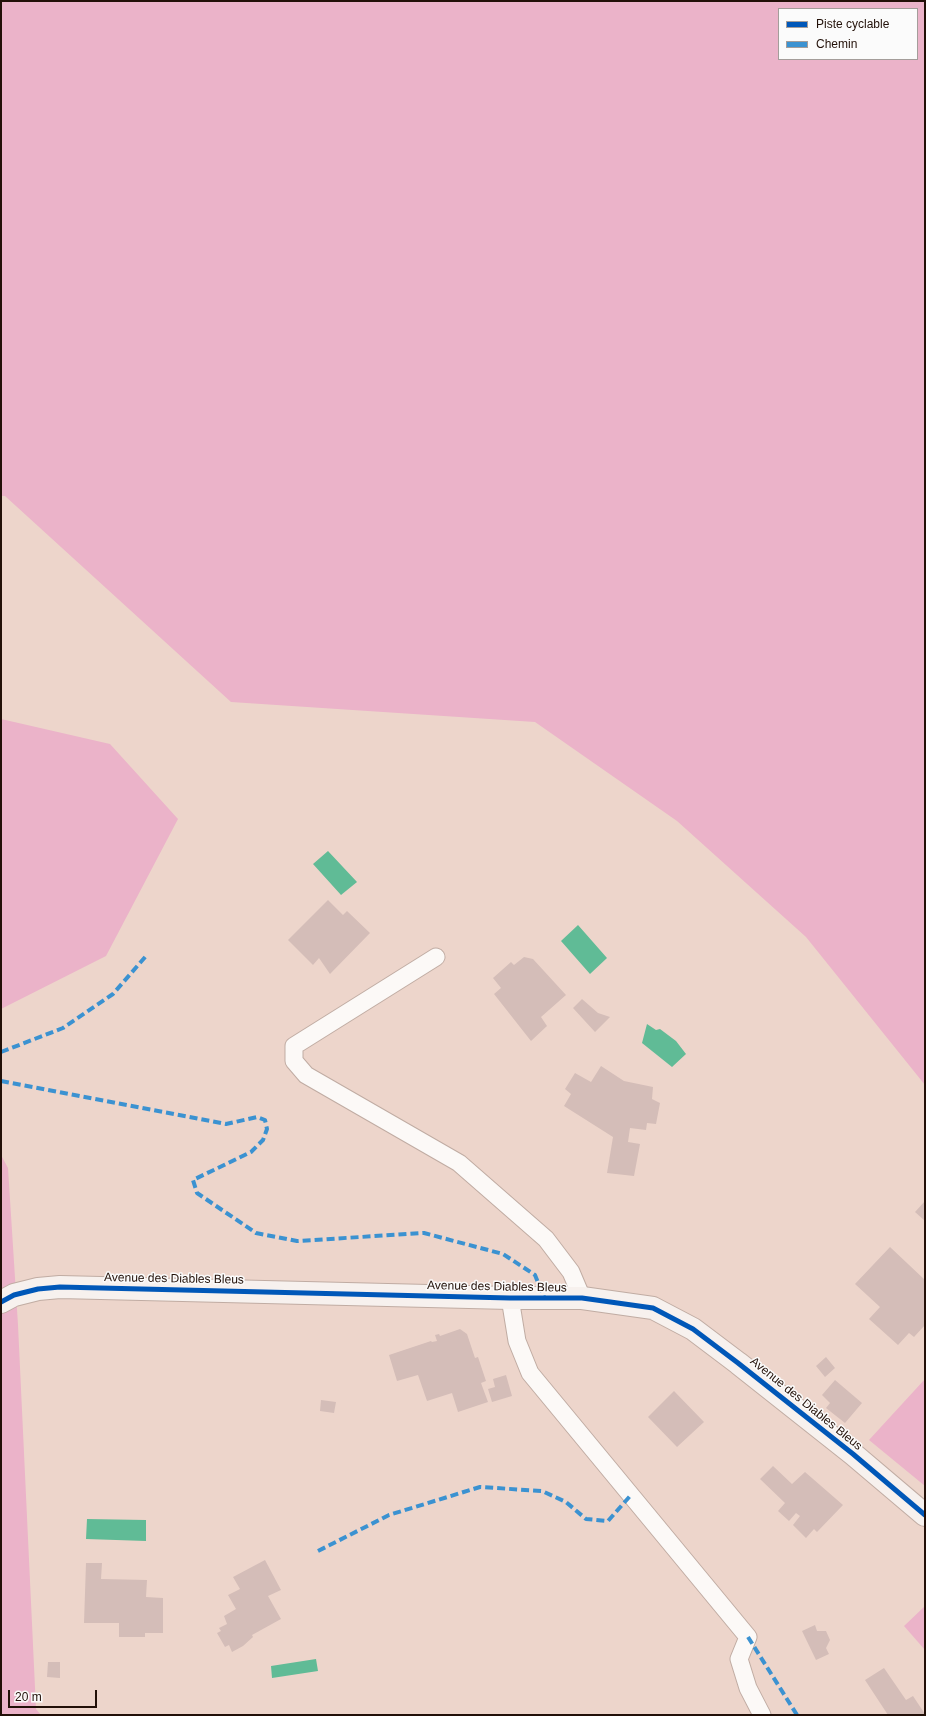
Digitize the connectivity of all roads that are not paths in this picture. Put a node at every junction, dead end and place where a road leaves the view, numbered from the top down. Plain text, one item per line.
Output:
1 (436, 957) dead end
2 (510, 1298) junction
3 (582, 1298) junction
4 (1, 1302) edge
5 (925, 1515) edge
6 (762, 1715) edge

1 - 3 lane
2 - 3 main road, Avenue des Diables Bleus
2 - 4 main road, Avenue des Diables Bleus
2 - 6 lane
3 - 5 main road, Avenue des Diables Bleus

